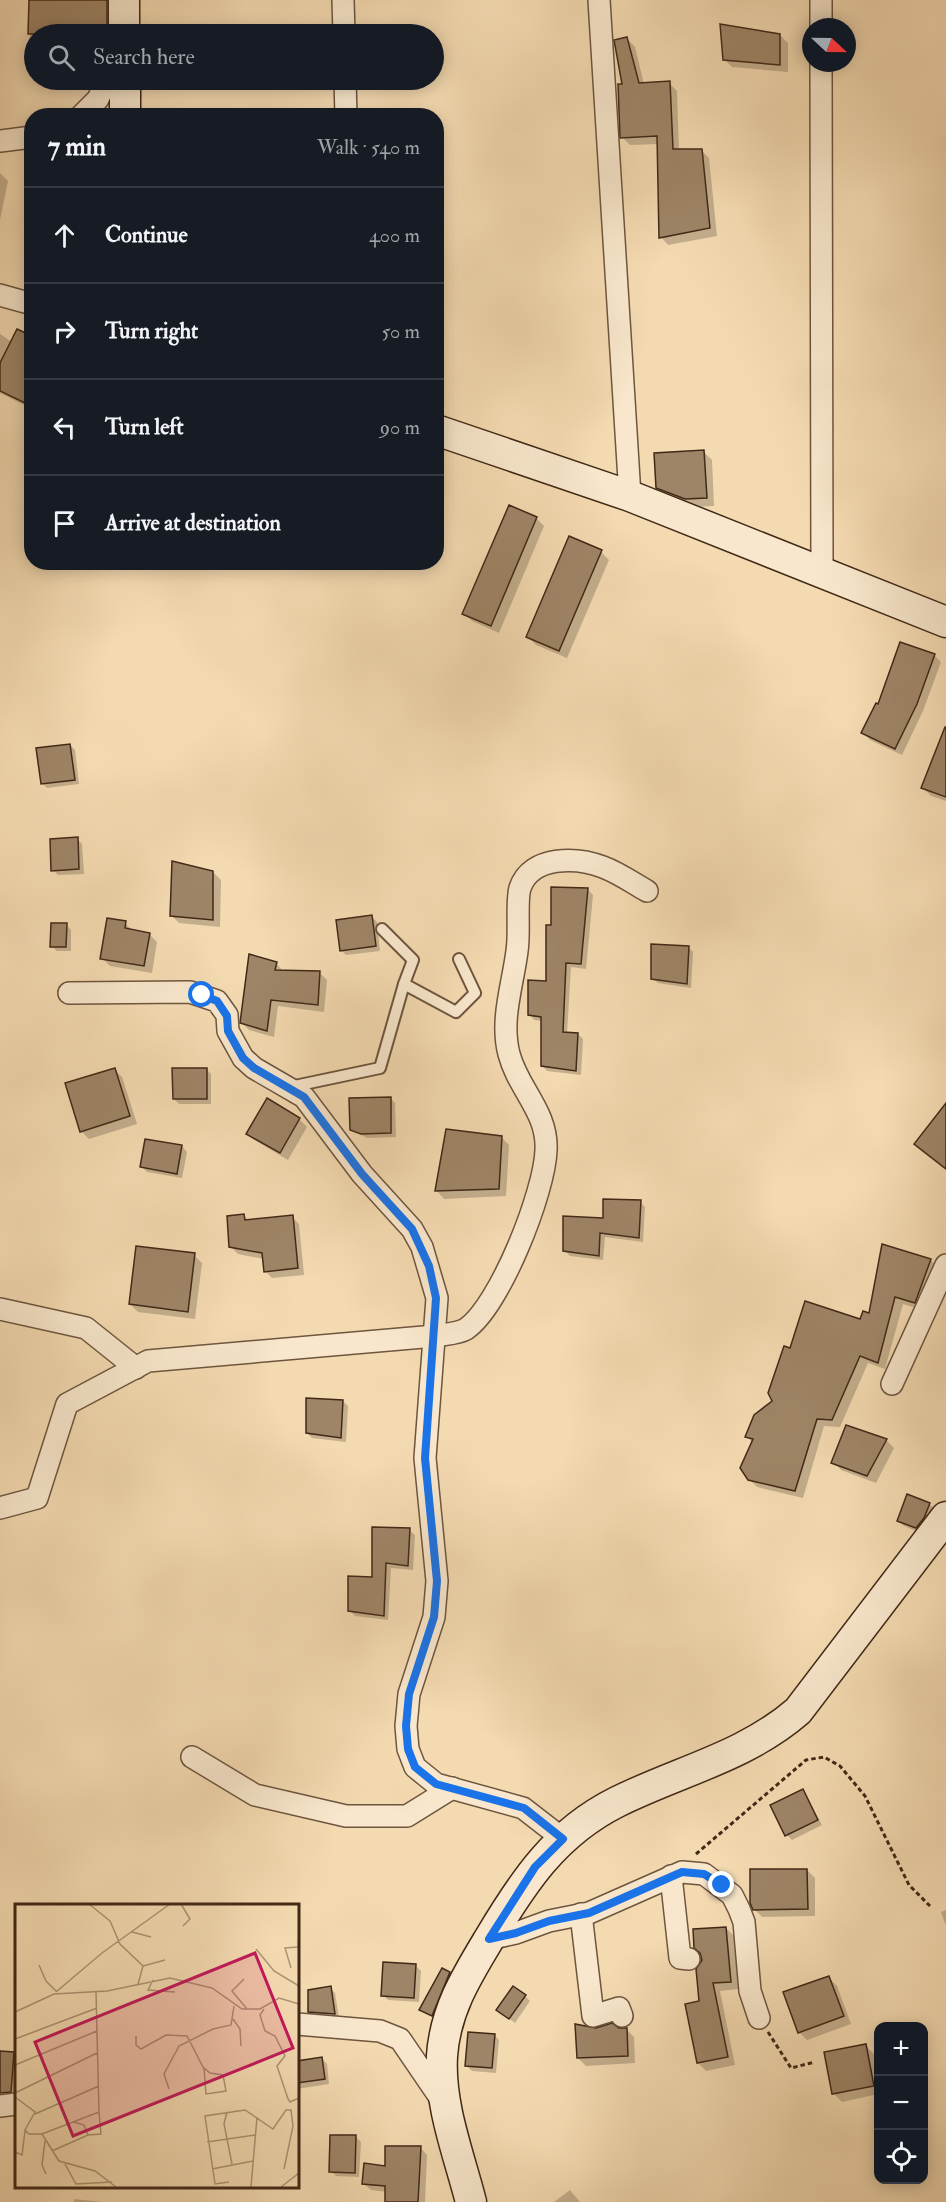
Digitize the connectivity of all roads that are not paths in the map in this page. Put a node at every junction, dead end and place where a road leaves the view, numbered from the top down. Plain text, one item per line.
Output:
1 (124, 0) edge
2 (343, 0) edge
3 (599, 0) edge
4 (821, 0) edge
5 (821, 18) edge
6 (124, 24) edge
7 (344, 24) edge
8 (821, 72) edge
9 (102, 90) edge
10 (125, 90) edge
11 (345, 90) edge
12 (89, 108) edge
13 (125, 108) edge
14 (346, 108) edge
15 (24, 138) edge
16 (0, 141) edge
17 (0, 295) edge
18 (24, 302) edge
19 (444, 433) edge
20 (630, 496) junction
21 (822, 571) junction
22 (946, 622) edge
23 (647, 891) dead end
24 (382, 929) dead end
25 (459, 959) dead end
26 (405, 984) junction
27 (69, 993) dead end
28 (289, 1087) junction
29 (946, 1265) edge
30 (0, 1309) edge
31 (435, 1336) junction
32 (136, 1368) junction
33 (892, 1384) dead end
34 (0, 1508) edge
35 (946, 1517) edge
36 (192, 1757) dead end
37 (452, 1788) junction
38 (563, 1839) junction
39 (671, 1876) junction
40 (581, 1914) junction
41 (489, 1939) junction
42 (689, 1959) dead end
43 (622, 2016) dead end
44 (759, 2018) road end
45 (298, 2024) edge
46 (15, 2104) edge
47 (445, 2105) junction
48 (0, 2106) edge
49 (471, 2202) edge

1 - 6 street
2 - 7 street
3 - 20 street
4 - 5 street
8 - 21 street
9 - 12 street
10 - 13 street
11 - 14 street
15 - 16 street
17 - 18 street
19 - 20 street
20 - 21 street
21 - 22 street
23 - 31 street
24 - 26 lane
25 - 26 lane
26 - 28 lane
27 - 28 street
28 - 31 street
29 - 33 street
30 - 32 street
31 - 32 street
31 - 37 street
32 - 34 street
35 - 38 street
36 - 37 street
37 - 38 street
38 - 41 street
39 - 40 street
39 - 42 street
39 - 44 street
40 - 41 street
40 - 43 street
41 - 47 street
45 - 47 street
46 - 48 street
47 - 49 street

